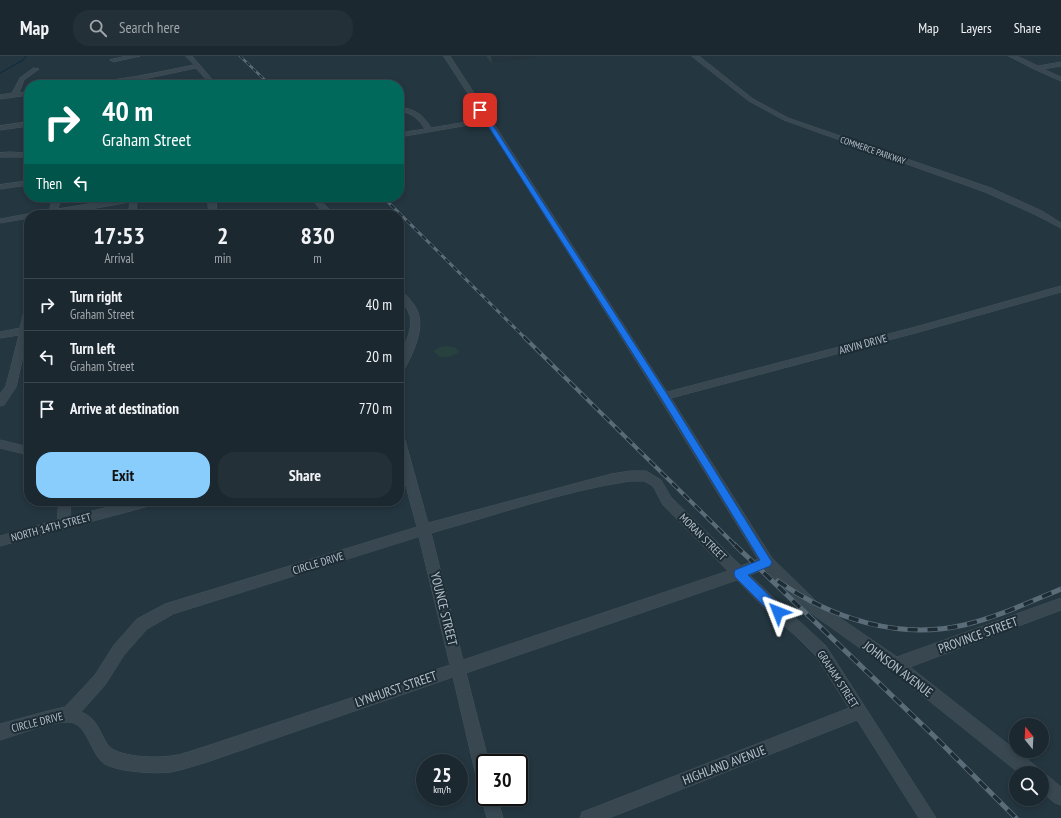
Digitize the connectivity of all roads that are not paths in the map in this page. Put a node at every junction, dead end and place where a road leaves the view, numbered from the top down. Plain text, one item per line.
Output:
1 (137, 56) edge
2 (189, 56) edge
3 (447, 56) edge
4 (695, 56) edge
5 (1012, 56) edge
6 (113, 60) dead end
7 (1061, 64) edge
8 (197, 66) junction
9 (1036, 68) junction
10 (36, 69) dead end
11 (1061, 78) edge
12 (126, 80) edge
13 (210, 80) edge
14 (24, 94) edge
15 (15, 95) junction
16 (0, 97) edge
17 (404, 111) edge
18 (487, 120) junction
19 (24, 125) edge
20 (0, 128) edge
21 (430, 130) junction
22 (404, 135) edge
23 (0, 155) edge
24 (24, 155) edge
25 (24, 183) edge
26 (0, 187) edge
27 (113, 202) edge
28 (318, 202) edge
29 (73, 210) edge
30 (326, 210) edge
31 (24, 217) edge
32 (0, 221) edge
33 (1061, 226) edge
34 (1061, 289) edge
35 (404, 299) edge
36 (24, 331) joint
37 (0, 335) edge
38 (404, 358) edge
39 (664, 396) junction
40 (0, 402) edge
41 (0, 444) edge
42 (24, 450) edge
43 (404, 458) edge
44 (667, 501) joint
45 (65, 506) edge
46 (129, 506) edge
47 (63, 523) junction
48 (424, 530) junction
49 (0, 541) edge
50 (767, 562) junction
51 (739, 573) junction
52 (1061, 604) edge
53 (896, 665) junction
54 (458, 668) junction
55 (859, 712) junction
56 (69, 714) junction
57 (0, 732) edge
58 (479, 754) edge
59 (1022, 766) edge
60 (1049, 788) edge
61 (1061, 797) edge
62 (492, 806) edge
63 (495, 818) edge
64 (588, 818) edge
65 (928, 818) edge

1 - 6 street
2 - 8 street
3 - 18 street
4 - 33 street, COMMERCE PARKWAY
5 - 9 street
7 - 9 street
8 - 12 street
8 - 13 street
9 - 11 street
10 - 15 street
14 - 15 street
15 - 16 street
17 - 21 street
18 - 21 street
18 - 39 street
19 - 20 street
21 - 22 street
23 - 24 street
25 - 26 street
27 - 29 street
28 - 30 street
31 - 32 street
34 - 39 street, ARVIN DRIVE
35 - 38 street
36 - 37 street
36 - 40 street
39 - 50 street
41 - 42 street
43 - 48 street, YOUNCE STREET
44 - 48 street, CIRCLE DRIVE
44 - 51 street, MORAN STREET
45 - 47 street
46 - 47 street, NORTH 14TH STREET
47 - 49 street, NORTH 14TH STREET
48 - 54 street, YOUNCE STREET
48 - 56 street, CIRCLE DRIVE
50 - 51 street
50 - 53 street, JOHNSON AVENUE
51 - 54 street, LYNHURST STREET
51 - 55 street, GRAHAM STREET
52 - 53 street, PROVINCE STREET
53 - 59 street, JOHNSON AVENUE
54 - 56 street, LYNHURST STREET
54 - 58 street, YOUNCE STREET
55 - 64 street, HIGHLAND AVENUE
55 - 65 street, GRAHAM STREET
56 - 57 street, CIRCLE DRIVE
60 - 61 street
62 - 63 street

